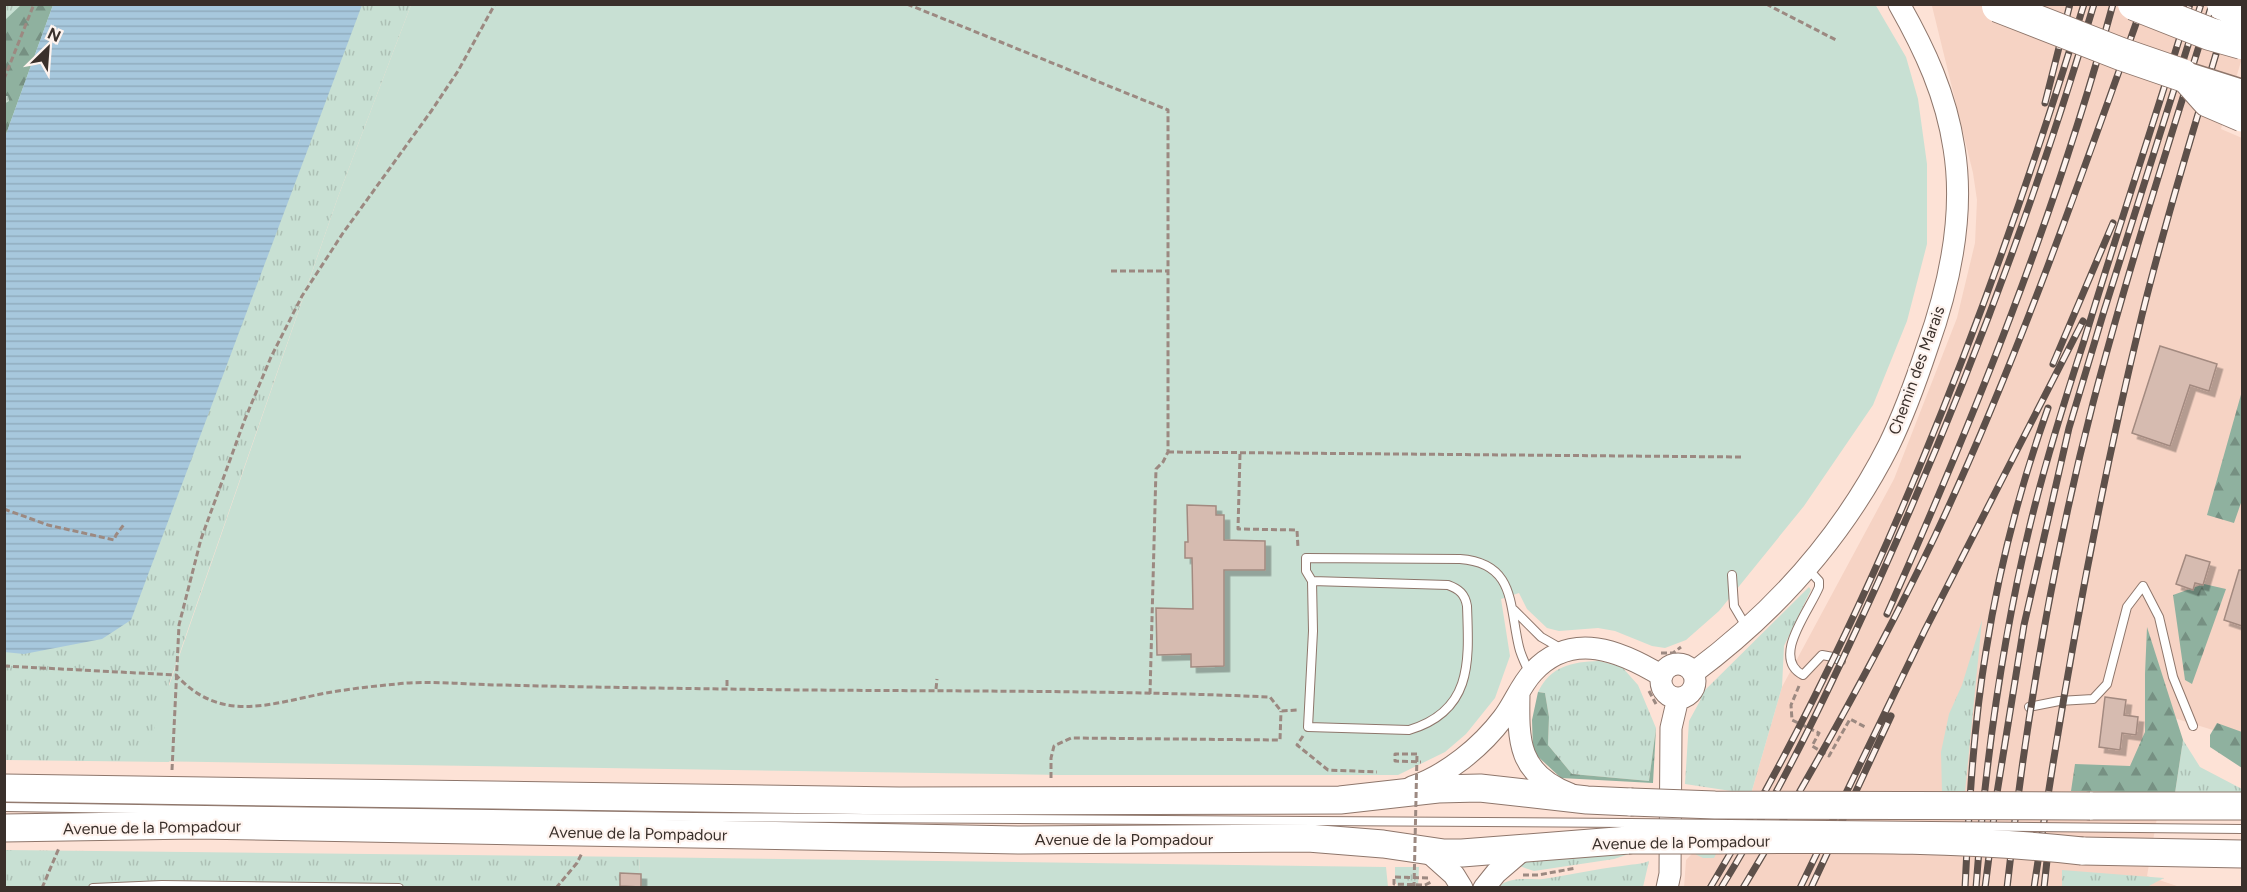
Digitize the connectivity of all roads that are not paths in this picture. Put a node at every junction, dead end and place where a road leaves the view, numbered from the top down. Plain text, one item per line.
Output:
1 (1899, 4) edge
2 (2134, 4) edge
3 (2223, 4) edge
4 (1998, 6) edge
5 (2242, 11) edge
6 (2242, 44) edge
7 (2182, 75) junction
8 (2242, 94) edge
9 (2242, 118) edge
10 (1808, 568) junction
11 (1732, 575) dead end
12 (1312, 580) junction
13 (1514, 610) junction
14 (1748, 630) junction
15 (1567, 651) junction
16 (1841, 661) dead end
17 (1693, 673) junction
18 (1662, 676) junction
19 (1525, 684) junction
20 (1678, 698) junction
21 (2028, 707) dead end
22 (2193, 726) dead end
23 (1384, 784) junction
24 (4, 788) edge
25 (1587, 800) junction
26 (2242, 806) edge
27 (4, 807) edge
28 (1629, 822) junction
29 (4, 828) edge
30 (2242, 829) edge
31 (1425, 850) junction
32 (2242, 854) edge
33 (1522, 862) junction
34 (162, 886) edge
35 (93, 888) edge
36 (399, 888) edge
37 (1462, 888) edge
38 (1484, 888) edge
39 (1666, 888) edge

1 - 10 street, Chemin des Marais
2 - 6 highway, bridge
3 - 5 highway, bridge
4 - 7 highway, bridge
7 - 8 highway, bridge
7 - 9 main road, bridge
10 - 14 street, Chemin des Marais
10 - 16 lane
11 - 14 lane
12 - 12 lane
12 - 13 lane
13 - 15 lane
13 - 19 lane
14 - 17 street, Chemin des Marais
15 - 18 street
15 - 19 street
17 - 18 street
17 - 20 street
18 - 20 street
19 - 23 street
19 - 25 street
20 - 39 street
21 - 22 lane
23 - 24 main road, Avenue de la Pompadour
23 - 25 main road, Avenue de la Pompadour
25 - 28 main road, Avenue de la Pompadour
26 - 28 main road, Avenue de la Pompadour, bridge
27 - 28 lane, Avenue de la Pompadour
28 - 30 lane, Avenue de la Pompadour, bridge
28 - 32 main road, Avenue de la Pompadour, bridge
28 - 33 main road, Avenue de la Pompadour
29 - 31 main road, Avenue de la Pompadour
31 - 33 main road, Avenue de la Pompadour
31 - 37 street
33 - 38 street
34 - 35 lane
34 - 36 lane

